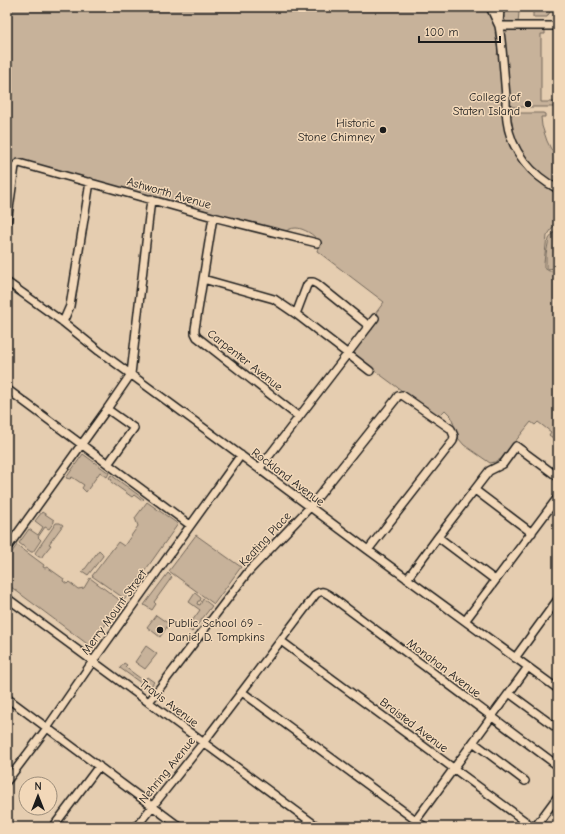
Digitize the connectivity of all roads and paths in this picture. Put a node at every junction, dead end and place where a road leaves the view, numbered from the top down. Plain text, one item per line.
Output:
1 (490, 7) edge
2 (500, 7) edge
3 (499, 26) junction
4 (558, 26) edge
5 (90, 182) junction
6 (558, 189) edge
7 (9, 193) edge
8 (151, 199) junction
9 (213, 217) junction
10 (7, 223) edge
11 (317, 242) dead end
12 (203, 279) junction
13 (7, 282) edge
14 (296, 314) junction
15 (375, 318) dead end
16 (63, 322) junction
17 (369, 326) junction
18 (347, 354) junction
19 (370, 370) dead end
20 (131, 374) junction
21 (7, 390) edge
22 (107, 409) junction
23 (299, 416) junction
24 (81, 444) junction
25 (241, 455) junction
26 (108, 464) junction
27 (259, 469) junction
28 (558, 477) edge
29 (475, 490) junction
30 (558, 497) edge
31 (310, 507) junction
32 (190, 525) junction
33 (532, 533) junction
34 (438, 537) junction
35 (7, 548) edge
36 (368, 550) junction
37 (407, 579) junction
38 (495, 580) junction
39 (316, 594) joint
40 (7, 598) edge
41 (558, 599) edge
42 (464, 621) junction
43 (281, 641) junction
44 (515, 658) junction
45 (93, 661) junction
46 (528, 667) junction
47 (558, 689) edge
48 (242, 692) junction
49 (509, 693) junction
50 (7, 698) edge
51 (149, 702) junction
52 (492, 717) junction
53 (47, 728) junction
54 (558, 729) edge
55 (203, 742) junction
56 (473, 742) junction
57 (99, 766) junction
58 (558, 766) edge
59 (454, 768) junction
60 (7, 781) edge
61 (525, 781) dead end
62 (558, 796) edge
63 (152, 806) junction
64 (416, 820) junction
65 (53, 827) edge
66 (136, 827) edge
67 (180, 827) edge
68 (318, 827) edge
69 (411, 827) edge
70 (425, 827) edge
71 (534, 827) edge

1 - 3 street
2 - 3 street
3 - 4 street
3 - 6 street
5 - 7 street, Ashworth Avenue
5 - 8 street, Ashworth Avenue
5 - 16 street
7 - 10 street
8 - 9 street, Ashworth Avenue
8 - 20 street
9 - 11 street, Ashworth Avenue
9 - 12 street, Carpenter Avenue
12 - 14 street
12 - 23 street, Carpenter Avenue
13 - 16 street, Rockland Avenue
14 - 17 street
14 - 18 street
15 - 17 street
16 - 20 street, Rockland Avenue
17 - 18 street
18 - 19 street
18 - 23 street
20 - 22 street
20 - 25 street, Rockland Avenue
21 - 24 street
22 - 24 street
22 - 26 street
23 - 27 street
24 - 26 street
24 - 35 street
25 - 27 street, Rockland Avenue
25 - 32 street, Merry Mount Street
26 - 32 street
27 - 31 street, Rockland Avenue
28 - 29 street
29 - 33 street
29 - 34 street
30 - 33 street
31 - 36 street, Rockland Avenue
31 - 36 street, Keating Place
31 - 51 street, Keating Place
32 - 45 street, Merry Mount Street
33 - 38 street
34 - 37 street
34 - 38 street
36 - 37 street, Rockland Avenue
37 - 42 street, Rockland Avenue
38 - 42 street
39 - 43 street, Nehring Avenue
39 - 52 street, Monahan Avenue
40 - 45 street, Travis Avenue
41 - 44 street
42 - 44 street, Rockland Avenue
43 - 48 street, Nehring Avenue
43 - 59 street, Braisted Avenue
44 - 46 street, Rockland Avenue
45 - 51 street, Travis Avenue
45 - 53 street, Merry Mount Street
46 - 47 street, Rockland Avenue
46 - 49 street
48 - 55 street, Nehring Avenue
48 - 64 street
49 - 52 street
49 - 54 street
50 - 53 street
51 - 55 street, Travis Avenue
52 - 56 street
52 - 58 street, Monahan Avenue
53 - 57 street
53 - 60 street, Merry Mount Street
55 - 63 street, Nehring Avenue
55 - 68 street, Travis Avenue
56 - 59 street
56 - 61 street
57 - 63 street
57 - 65 street
59 - 64 street
59 - 71 street, Braisted Avenue
62 - 71 street
63 - 66 street, Nehring Avenue
63 - 67 street
64 - 69 street
64 - 70 street

